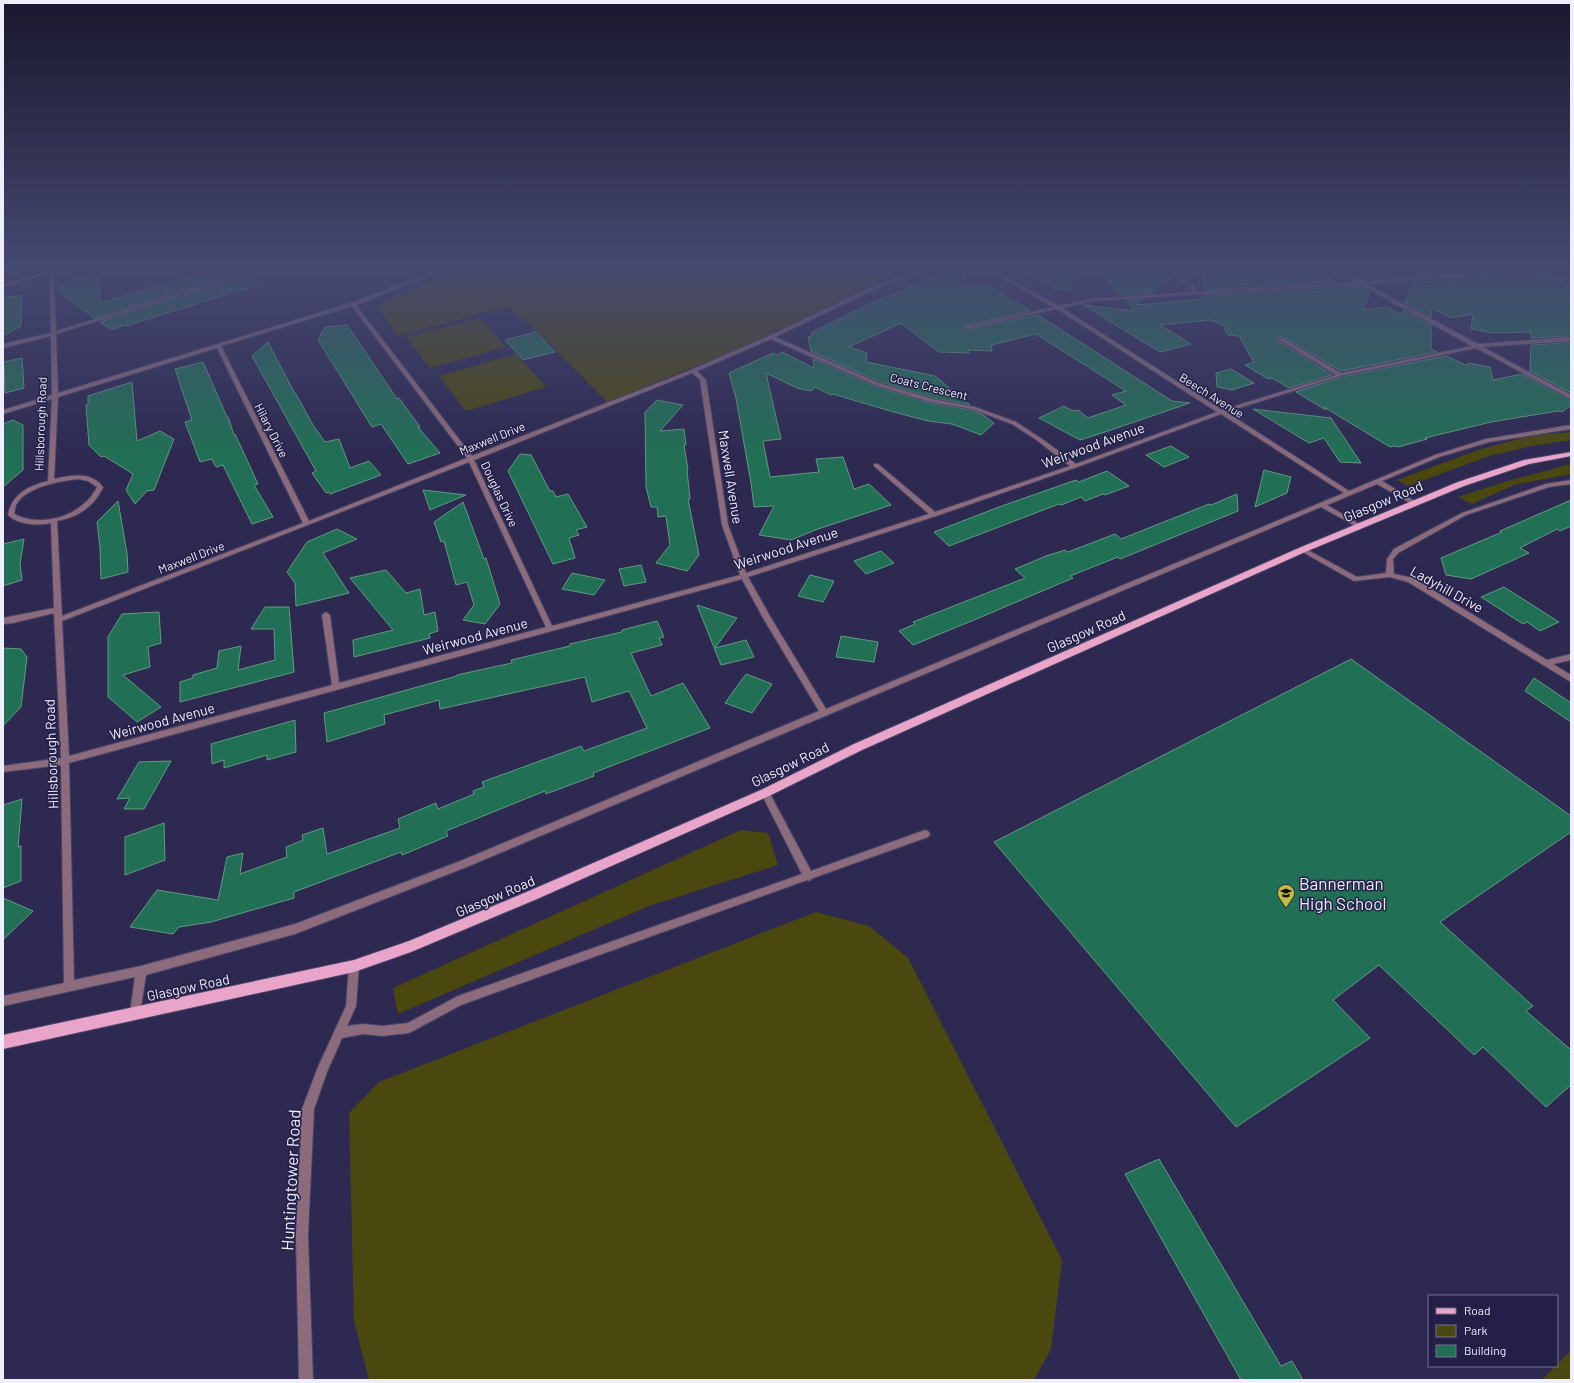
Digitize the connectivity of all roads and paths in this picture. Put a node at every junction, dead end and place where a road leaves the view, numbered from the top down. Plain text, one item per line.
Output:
1 (61, 331) edge
2 (266, 331) edge
3 (373, 331) edge
4 (785, 331) edge
5 (1093, 331) edge
6 (1449, 331) edge
7 (53, 333) junction
8 (771, 337) junction
9 (1281, 339) dead end
10 (1571, 339) edge
11 (218, 345) junction
12 (3, 346) edge
13 (1478, 346) junction
14 (693, 371) junction
15 (1340, 375) junction
16 (55, 396) junction
17 (1571, 397) edge
18 (3, 412) edge
19 (1221, 412) junction
20 (1571, 427) edge
21 (1571, 454) edge
22 (471, 459) junction
23 (876, 465) dead end
24 (1075, 466) junction
25 (50, 481) junction
26 (1377, 481) junction
27 (1571, 482) edge
28 (1347, 492) junction
29 (1414, 503) junction
30 (1321, 504) junction
31 (934, 515) junction
32 (54, 520) junction
33 (307, 524) junction
34 (1359, 526) junction
35 (1302, 550) junction
36 (1390, 575) junction
37 (744, 576) junction
38 (57, 610) junction
39 (326, 615) dead end
40 (58, 620) junction
41 (3, 621) edge
42 (550, 629) junction
43 (1571, 656) edge
44 (1547, 663) junction
45 (1571, 679) edge
46 (336, 688) junction
47 (824, 712) junction
48 (65, 761) junction
49 (3, 769) edge
50 (765, 792) junction
51 (925, 834) dead end
52 (809, 877) junction
53 (354, 966) junction
54 (141, 971) junction
55 (69, 987) junction
56 (3, 1001) edge
57 (135, 1013) junction
58 (339, 1033) junction
59 (3, 1042) edge
60 (306, 1380) edge

1 - 7 street
2 - 11 street
3 - 22 street, Douglas Drive
4 - 8 street, Maxwell Drive
5 - 19 street, Beech Avenue
6 - 13 street
7 - 12 street
7 - 16 street, Hillsborough Road
8 - 14 street, Maxwell Drive
8 - 24 street, Coats Crescent
9 - 15 street
10 - 13 street, Weirwood Avenue
11 - 16 street
11 - 33 street, Hilary Drive
13 - 15 street, Weirwood Avenue
13 - 17 street
14 - 22 street, Maxwell Drive
14 - 37 street, Maxwell Avenue
15 - 19 street, Weirwood Avenue
16 - 18 street
16 - 25 street, Hillsborough Road
19 - 24 street, Weirwood Avenue
19 - 28 street, Beech Avenue
20 - 26 street, Glasgow Road
21 - 29 main road, Glasgow Road
22 - 33 street, Maxwell Drive
22 - 42 street, Douglas Drive
23 - 31 street
24 - 31 street, Weirwood Avenue
25 - 32 street, Hillsborough Road
25 - 32 street, Hillsborough Road
26 - 28 street, Glasgow Road
26 - 29 street
27 - 36 street
28 - 30 street, Glasgow Road
29 - 34 main road, Glasgow Road
30 - 34 street
30 - 47 street, Glasgow Road
31 - 37 street, Weirwood Avenue
32 - 38 street, Hillsborough Road
33 - 40 street, Maxwell Drive
34 - 35 main road, Glasgow Road
35 - 36 street, Ladyhill Drive
35 - 50 main road, Glasgow Road
36 - 44 street, Ladyhill Drive
37 - 42 street, Weirwood Avenue
37 - 47 street, Maxwell Avenue
38 - 40 street, Hillsborough Road
38 - 41 street
39 - 46 street
40 - 48 street, Hillsborough Road
42 - 46 street, Weirwood Avenue
43 - 44 street
44 - 45 street, Ladyhill Drive
46 - 48 street, Weirwood Avenue
47 - 54 street, Glasgow Road
48 - 49 street, Weirwood Avenue
48 - 55 street, Hillsborough Road
50 - 52 street
50 - 53 main road, Glasgow Road
51 - 52 street
52 - 58 street
53 - 57 main road, Glasgow Road
53 - 58 street, Huntingtower Road
54 - 55 street, Glasgow Road
54 - 57 street
55 - 56 street, Glasgow Road
57 - 59 main road, Glasgow Road
58 - 60 street, Huntingtower Road

